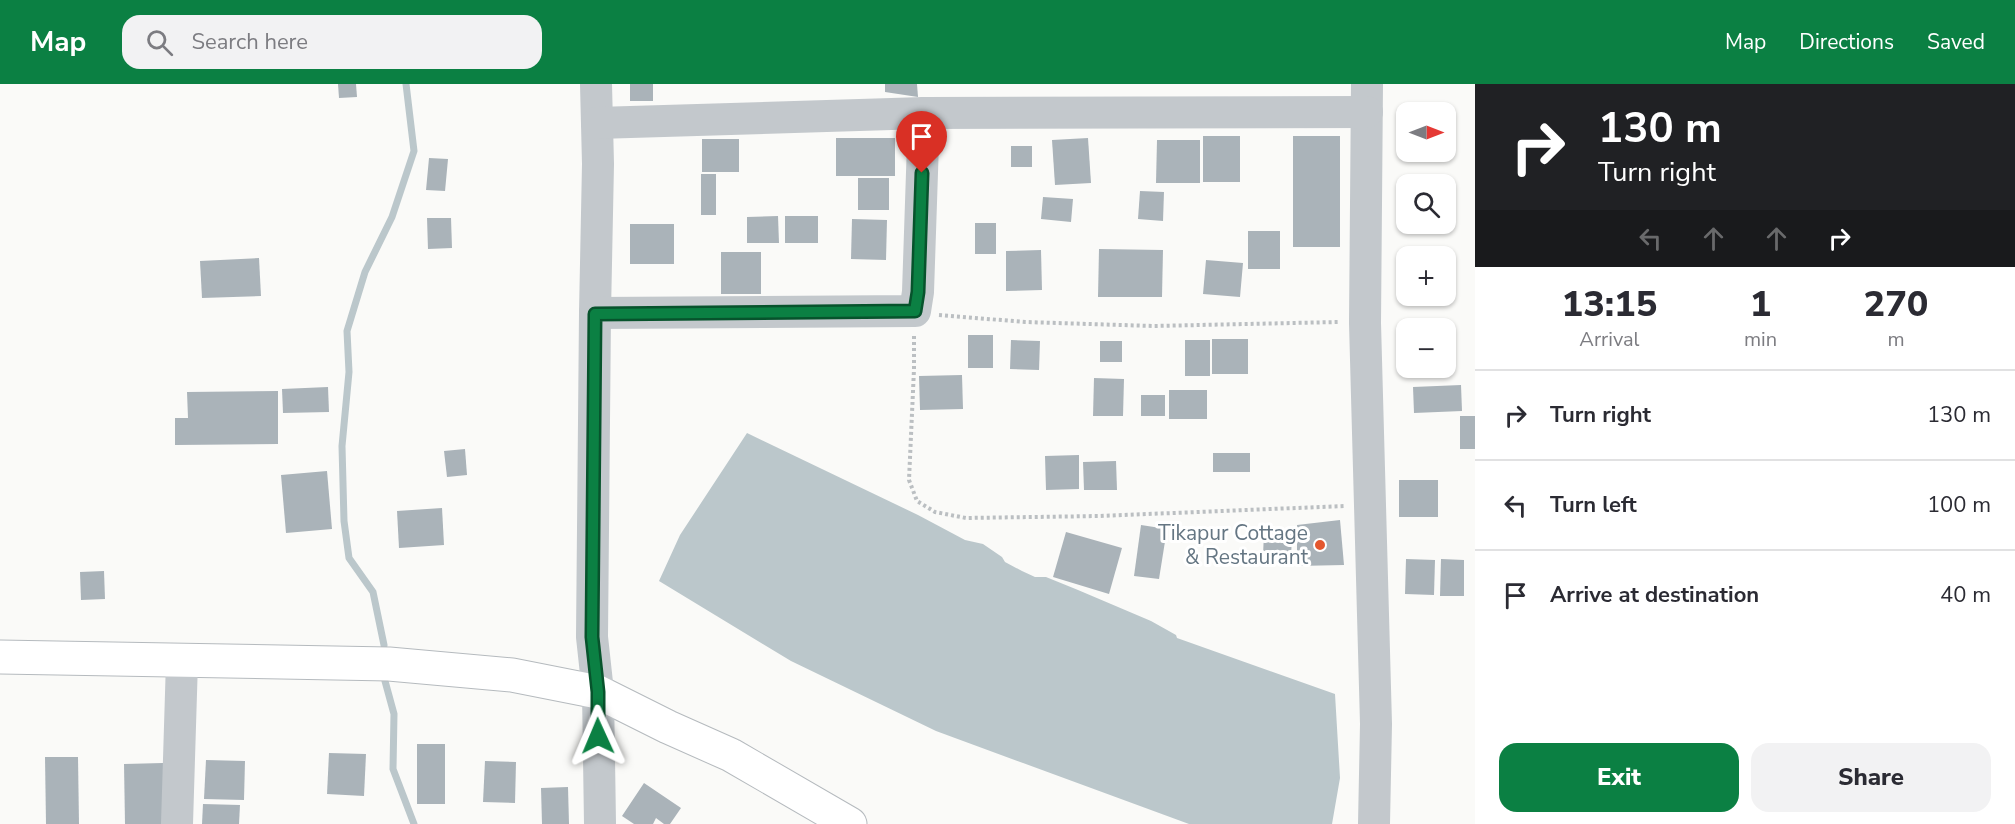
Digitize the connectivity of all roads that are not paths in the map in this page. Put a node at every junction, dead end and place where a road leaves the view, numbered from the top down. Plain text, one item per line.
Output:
1 (596, 84) edge
2 (1367, 98) edge
3 (924, 113) junction
4 (597, 123) junction
5 (595, 314) junction
6 (0, 657) edge
7 (182, 661) junction
8 (598, 692) junction
9 (177, 824) edge
10 (600, 824) edge
11 (850, 824) edge
12 (1374, 824) edge

1 - 4 street
2 - 3 street
2 - 12 street
3 - 4 street
3 - 5 street
4 - 5 street
5 - 8 street
6 - 7 main road
7 - 8 main road
7 - 9 street
8 - 10 street
8 - 11 main road

